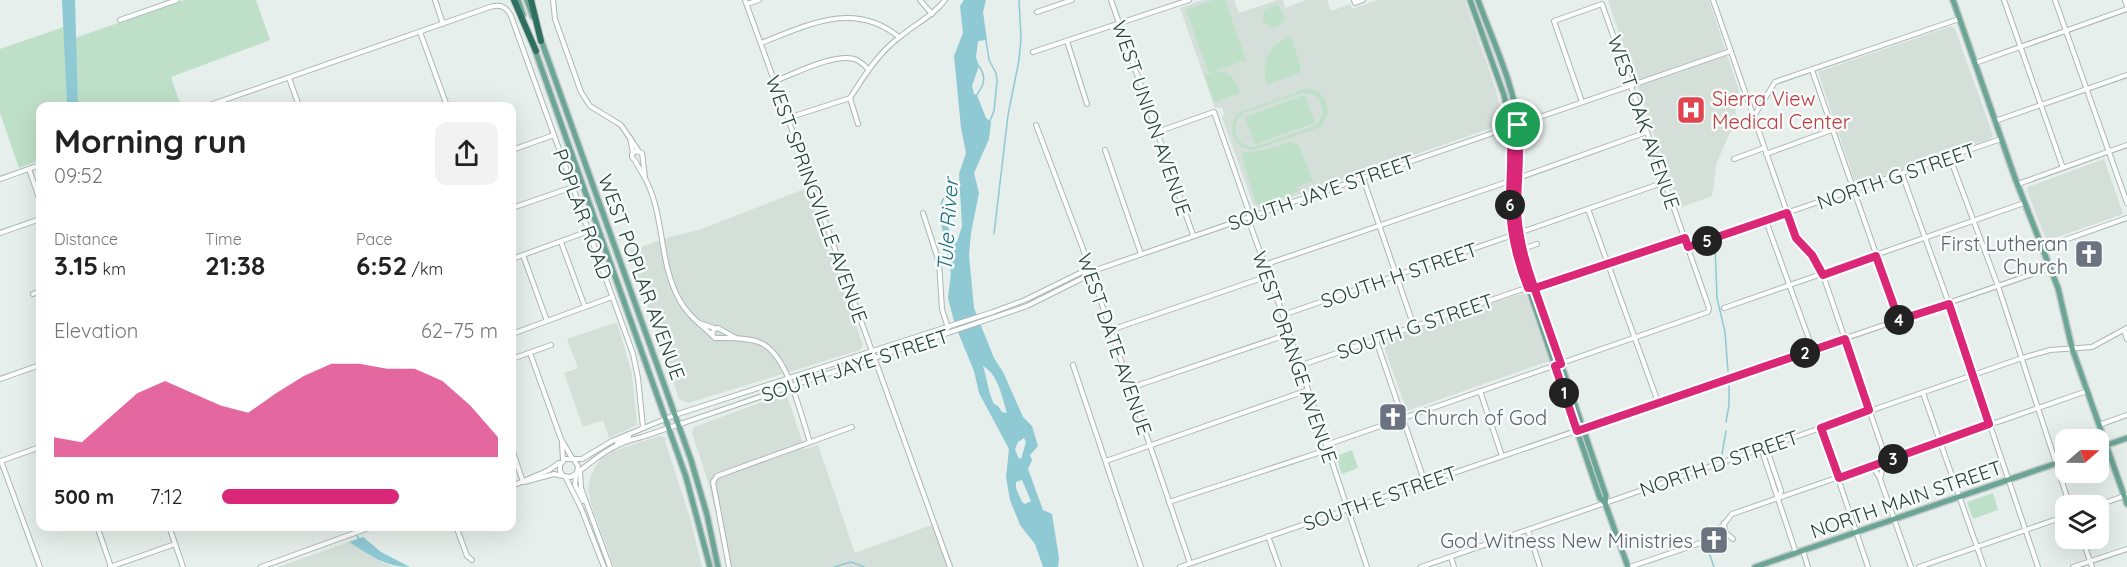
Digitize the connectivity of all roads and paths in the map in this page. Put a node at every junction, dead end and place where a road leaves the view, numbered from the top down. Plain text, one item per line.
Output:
1 (177, 0) edge
2 (435, 0) edge
3 (516, 0) edge
4 (527, 0) edge
5 (531, 0) edge
6 (759, 0) edge
7 (920, 0) edge
8 (945, 0) edge
9 (1072, 0) edge
10 (1111, 0) edge
11 (1189, 0) edge
12 (1363, 0) edge
13 (1470, 0) edge
14 (1478, 0) edge
15 (1713, 0) edge
16 (1954, 0) edge
17 (2004, 0) edge
18 (2055, 0) edge
19 (2125, 0) edge
20 (553, 1) edge
21 (1355, 1) edge
22 (746, 2) edge
23 (2127, 7) edge
24 (1037, 12) dead end
25 (932, 14) junction
26 (1959, 19) junction
27 (120, 20) dead end
28 (443, 24) junction
29 (1120, 24) junction
30 (2066, 30) junction
31 (420, 32) junction
32 (899, 37) junction
33 (541, 41) junction
34 (1067, 41) junction
35 (761, 43) junction
36 (2020, 47) junction
37 (536, 51) joint
38 (1731, 51) junction
39 (1034, 52) dead end
40 (1489, 53) junction
41 (1974, 63) junction
42 (868, 69) junction
43 (1812, 70) junction
44 (2127, 75) edge
45 (289, 78) junction
46 (775, 81) junction
47 (1631, 85) junction
48 (1510, 88) junction
49 (2087, 89) junction
50 (850, 98) junction
51 (219, 102) edge
52 (298, 102) edge
53 (446, 102) edge
54 (1582, 102) junction
55 (1087, 104) dead end
56 (2041, 106) junction
57 (1752, 115) junction
58 (788, 118) junction
59 (1995, 122) junction
60 (858, 124) dead end
61 (1036, 125) dead end
62 (1518, 125) junction
63 (1510, 128) junction
64 (1832, 130) junction
65 (1158, 132) junction
66 (1647, 132) junction
67 (554, 135) junction
68 (630, 137) junction
69 (2001, 139) junction
70 (2127, 145) edge
71 (1764, 148) junction
72 (516, 149) edge
73 (639, 150) junction
74 (1105, 150) dead end
75 (2109, 152) junction
76 (633, 153) junction
77 (1766, 154) junction
78 (642, 158) junction
79 (1950, 158) junction
80 (1734, 159) dead end
81 (636, 161) junction
82 (36, 166) edge
83 (2063, 168) junction
84 (29, 169) junction
85 (1902, 174) junction
86 (645, 177) junction
87 (1363, 178) junction
88 (0, 179) edge
89 (1514, 179) junction
90 (1665, 182) junction
91 (2017, 184) junction
92 (573, 187) junction
93 (36, 189) edge
94 (1854, 191) junction
95 (2024, 203) junction
96 (2127, 203) edge
97 (516, 207) edge
98 (1588, 209) junction
99 (923, 213) dead end
100 (1787, 213) junction
101 (1250, 217) junction
102 (2127, 218) edge
103 (36, 220) edge
104 (1766, 220) junction
105 (1973, 222) junction
106 (1379, 226) junction
107 (589, 231) junction
108 (0, 233) edge
109 (1516, 235) junction
110 (1193, 236) junction
111 (1685, 238) junction
112 (1925, 239) junction
113 (561, 242) junction
114 (1537, 244) dead end
115 (1688, 247) junction
116 (2042, 248) junction
117 (1522, 249) junction
118 (1141, 254) junction
119 (524, 255) junction
120 (1876, 256) junction
121 (516, 258) edge
122 (1608, 263) junction
123 (1264, 265) junction
124 (2050, 268) junction
125 (1090, 272) junction
126 (1823, 275) junction
127 (1268, 276) junction
128 (1397, 277) junction
129 (1790, 286) junction
130 (1998, 286) junction
131 (1531, 288) junction
132 (36, 293) edge
133 (33, 294) dead end
134 (612, 297) junction
135 (1949, 304) junction
136 (585, 307) junction
137 (1724, 308) dead end
138 (1282, 315) junction
139 (1538, 317) junction
140 (1899, 320) junction
141 (547, 321) junction
142 (699, 323) junction
143 (1414, 327) junction
144 (715, 328) junction
145 (949, 328) junction
146 (2125, 329) edge
147 (1111, 330) junction
148 (722, 332) junction
149 (1550, 332) junction
150 (516, 333) edge
151 (1289, 334) junction
152 (712, 335) junction
153 (720, 338) junction
154 (1635, 338) junction
155 (736, 339) junction
156 (1845, 339) junction
157 (2127, 339) edge
158 (1376, 340) junction
159 (551, 345) dead end
160 (2072, 348) junction
161 (1813, 350) junction
162 (873, 352) junction
163 (530, 353) junction
164 (516, 358) edge
165 (875, 358) junction
166 (2022, 358) junction
167 (1073, 365) dead end
168 (1558, 365) junction
169 (1299, 366) junction
170 (36, 368) edge
171 (1972, 376) junction
172 (787, 378) junction
173 (0, 379) edge
174 (790, 387) junction
175 (1130, 388) junction
176 (1308, 390) junction
177 (2087, 391) junction
178 (1480, 392) junction
179 (1923, 393) junction
180 (1658, 402) junction
181 (2038, 406) junction
182 (1869, 410) junction
183 (675, 415) junction
184 (2127, 415) edge
185 (666, 418) junction
186 (1403, 419) junction
187 (1989, 424) junction
188 (679, 425) junction
189 (2099, 426) junction
190 (643, 427) junction
191 (852, 427) dead end
192 (669, 428) junction
193 (1821, 428) junction
194 (2100, 429) edge
195 (1580, 430) junction
196 (629, 434) junction
197 (2127, 438) edge
198 (561, 440) junction
199 (810, 442) junction
200 (1940, 442) junction
201 (2109, 445) edge
202 (614, 446) junction
203 (1149, 446) junction
204 (1763, 447) junction
205 (36, 448) edge
206 (1327, 448) junction
207 (2109, 454) edge
208 (1502, 456) junction
209 (573, 459) junction
210 (516, 460) edge
211 (562, 460) junction
212 (2055, 460) edge
213 (1, 461) edge
214 (1106, 461) junction
215 (1884, 462) junction
216 (2055, 463) edge
217 (1872, 466) junction
218 (578, 473) junction
219 (564, 476) junction
220 (1839, 478) junction
221 (1880, 479) junction
222 (2008, 480) junction
223 (524, 482) junction
224 (1425, 483) junction
225 (516, 485) edge
226 (2126, 496) edge
227 (1959, 497) junction
228 (1779, 498) junction
229 (1168, 502) junction
230 (2109, 502) edge
231 (1605, 503) junction
232 (2127, 504) edge
233 (1347, 509) junction
234 (1894, 519) junction
235 (2055, 520) edge
236 (1724, 522) junction
237 (1528, 530) junction
238 (2025, 530) junction
239 (99, 531) edge
240 (171, 531) edge
241 (360, 531) edge
242 (458, 531) edge
243 (1857, 532) junction
244 (1268, 536) junction
245 (1733, 539) dead end
246 (175, 544) junction
247 (603, 547) junction
248 (1977, 547) junction
249 (597, 549) junction
250 (2086, 549) edge
251 (2127, 549) edge
252 (1803, 550) junction
253 (1796, 553) junction
254 (1450, 557) junction
255 (472, 560) dead end
256 (2090, 561) junction
257 (1190, 563) junction
258 (40, 567) edge
259 (111, 567) edge
260 (183, 567) edge
261 (261, 567) edge
262 (604, 567) edge
263 (610, 567) edge
264 (710, 567) edge
265 (718, 567) edge
266 (729, 567) edge
267 (950, 567) edge
268 (1141, 567) edge
269 (1180, 567) edge
270 (1279, 567) edge
271 (1367, 567) edge
272 (1421, 567) edge
273 (1454, 567) edge
274 (1540, 567) edge
275 (1629, 567) edge
276 (1755, 567) edge
277 (1808, 567) edge
278 (1868, 567) edge
279 (1911, 567) edge
280 (1919, 567) edge
281 (1984, 567) edge
282 (2038, 567) edge
283 (2073, 567) edge
284 (2092, 567) edge

1 - 27 street
2 - 28 street
3 - 37 highway
4 - 33 main road, WEST POPLAR AVENUE
5 - 33 highway
6 - 22 street
7 - 25 street
8 - 25 street
9 - 24 street
10 - 29 street, WEST UNION AVENUE
11 - 29 street
12 - 21 street
13 - 40 main road
14 - 48 main road
15 - 38 street
16 - 26 main road
17 - 36 street
18 - 30 street
19 - 23 street
20 - 68 street
22 - 35 street, WEST SPRINGVILLE AVENUE
23 - 30 street
25 - 32 street
26 - 41 main road
26 - 43 street
28 - 31 street
28 - 67 street, POPLAR ROAD
29 - 34 street
29 - 65 street, WEST UNION AVENUE
30 - 36 street
30 - 49 street
31 - 45 street
31 - 53 street
32 - 35 street
32 - 42 street
33 - 183 main road, WEST POPLAR AVENUE
34 - 39 street
34 - 55 street
35 - 46 street, WEST SPRINGVILLE AVENUE
36 - 41 street
36 - 56 street
37 - 185 main road, WEST POPLAR AVENUE
38 - 47 street, SOUTH JAYE STREET
38 - 57 street
40 - 48 main road
40 - 63 main road
41 - 59 main road
42 - 46 street
42 - 50 street
43 - 57 street
43 - 64 street
44 - 49 street
45 - 51 street
45 - 52 street
46 - 58 street, WEST SPRINGVILLE AVENUE
47 - 54 street, SOUTH JAYE STREET
47 - 54 street, WEST OAK AVENUE
47 - 66 street, WEST OAK AVENUE
48 - 62 main road
49 - 56 street
49 - 75 street
50 - 58 street
50 - 60 street
54 - 62 street, SOUTH JAYE STREET
56 - 59 street
56 - 83 street
57 - 71 street
58 - 162 street, WEST SPRINGVILLE AVENUE
59 - 69 main road
61 - 125 street, WEST DATE AVENUE
62 - 63 street, SOUTH JAYE STREET
62 - 89 main road
63 - 87 street, SOUTH JAYE STREET
63 - 89 main road
64 - 77 street
64 - 94 street
65 - 101 street, WEST ORANGE AVENUE
65 - 110 street, WEST UNION AVENUE
66 - 89 street
66 - 90 street, WEST OAK AVENUE
67 - 72 street
67 - 92 street, POPLAR ROAD
68 - 73 street
68 - 76 street
69 - 79 street, NORTH G STREET
69 - 91 main road
70 - 75 street
71 - 77 street
71 - 80 street
73 - 76 street
73 - 78 street
74 - 118 street
75 - 83 street
75 - 96 street
76 - 81 street
77 - 100 street
78 - 81 street
78 - 86 street
79 - 85 street, NORTH G STREET
79 - 105 street
81 - 86 street
82 - 84 street
83 - 91 street
84 - 88 street
84 - 93 street
85 - 94 street, NORTH G STREET
85 - 112 street
86 - 142 street
87 - 101 street, SOUTH JAYE STREET
87 - 106 street
89 - 106 street
89 - 109 main road
89 - 109 main road
90 - 98 street, SOUTH H STREET
90 - 111 street, WEST OAK AVENUE
91 - 95 main road
92 - 97 street
92 - 107 street, POPLAR ROAD
94 - 100 street, NORTH G STREET
94 - 120 street
95 - 105 street
95 - 116 main road
98 - 109 street, SOUTH H STREET
98 - 122 street
99 - 145 street
100 - 104 street, NORTH G STREET
100 - 126 street
101 - 110 street, SOUTH JAYE STREET
101 - 123 street, WEST ORANGE AVENUE
102 - 116 street
103 - 108 street
104 - 115 street, NORTH G STREET
104 - 129 street
105 - 112 street
105 - 130 street
106 - 123 street
106 - 128 street
107 - 113 street
107 - 134 street, POPLAR ROAD
109 - 117 main road
109 - 128 street, SOUTH H STREET
109 - 131 main road
110 - 118 street, SOUTH JAYE STREET
111 - 115 street, WEST OAK AVENUE
111 - 122 street
112 - 120 street
112 - 135 street
113 - 119 street
113 - 136 street
114 - 117 street
115 - 154 street, WEST OAK AVENUE
116 - 124 main road
117 - 131 main road
118 - 125 street, SOUTH JAYE STREET
119 - 121 street
119 - 141 street
120 - 126 street
120 - 140 street
122 - 131 street
122 - 154 street
123 - 127 street, WEST ORANGE AVENUE
124 - 130 street, SOUTH E STREET
124 - 160 main road
125 - 145 street, SOUTH JAYE STREET
125 - 147 street, WEST DATE AVENUE
125 - 165 street, SOUTH JAYE STREET
126 - 129 street
126 - 156 street
127 - 138 street, WEST ORANGE AVENUE
127 - 147 street
128 - 138 street, SOUTH H STREET
128 - 143 street
129 - 137 street
129 - 161 street
130 - 135 street, SOUTH E STREET
130 - 166 street
131 - 139 main road
131 - 143 street, SOUTH G STREET
131 - 149 main road
132 - 133 street
134 - 136 street
134 - 190 street, POPLAR ROAD
135 - 140 street, SOUTH E STREET
135 - 171 street
136 - 141 street
138 - 151 street, WEST ORANGE AVENUE
139 - 149 main road
139 - 168 main road
140 - 156 street, SOUTH E STREET
141 - 150 street
142 - 144 street
142 - 152 street
143 - 158 street, SOUTH G STREET
144 - 148 street
144 - 152 street
145 - 162 street, SOUTH JAYE STREET
146 - 157 street
146 - 160 street, NORTH D STREET
147 - 175 street, WEST DATE AVENUE
148 - 153 street
148 - 155 street
149 - 168 main road
151 - 169 street, WEST ORANGE AVENUE
151 - 175 street
152 - 153 street
153 - 155 street
154 - 168 street
154 - 180 street
155 - 172 street
156 - 161 street, SOUTH E STREET
156 - 182 street
158 - 169 street, SOUTH G STREET
158 - 186 street
159 - 163 street
160 - 166 street, NORTH D STREET
160 - 177 main road
161 - 180 street, SOUTH E STREET
162 - 165 street, WEST SPRINGVILLE AVENUE
162 - 172 street, SOUTH JAYE STREET
163 - 164 street
163 - 198 street
165 - 174 street, SOUTH JAYE STREET
165 - 267 street, WEST SPRINGVILLE AVENUE
166 - 171 street, NORTH D STREET
166 - 181 street
167 - 214 street
168 - 178 street
168 - 195 main road
169 - 176 street, WEST ORANGE AVENUE
170 - 173 street
171 - 179 street, NORTH D STREET
171 - 187 street
172 - 174 street
172 - 183 street, SOUTH JAYE STREET
174 - 188 street, SOUTH JAYE STREET
174 - 199 street
175 - 203 street, WEST DATE AVENUE
176 - 203 street
176 - 206 street, WEST ORANGE AVENUE
177 - 181 street
177 - 189 main road
178 - 186 street
178 - 208 street
179 - 182 street, NORTH D STREET
179 - 200 street
180 - 195 street, SOUTH E STREET
181 - 187 street
181 - 212 street
182 - 193 street, NORTH D STREET
182 - 215 street
183 - 185 street, SOUTH JAYE STREET
183 - 188 main road, WEST POPLAR AVENUE
184 - 189 street
185 - 190 street, SOUTH JAYE STREET
185 - 192 main road, WEST POPLAR AVENUE
186 - 206 street
186 - 224 street
187 - 200 street
187 - 222 street
188 - 192 street, SOUTH JAYE STREET
188 - 265 main road, WEST POPLAR AVENUE
189 - 194 main road
190 - 196 street, SOUTH JAYE STREET
191 - 199 street
192 - 202 street, SOUTH JAYE STREET
192 - 264 main road, WEST POPLAR AVENUE
193 - 204 street, NORTH D STREET
193 - 220 street
195 - 208 street, SOUTH E STREET
195 - 231 main road
196 - 202 street, SOUTH JAYE STREET
196 - 209 street, SOUTH JAYE STREET
197 - 201 main road
198 - 209 street
198 - 211 street
199 - 266 street
200 - 215 street
200 - 227 street
202 - 218 street, SOUTH JAYE STREET
203 - 214 street
203 - 229 street, WEST DATE AVENUE
204 - 228 street
204 - 231 street, NORTH D STREET
205 - 213 street
206 - 229 street
206 - 233 street, WEST ORANGE AVENUE
207 - 226 main road
208 - 224 street, SOUTH E STREET
209 - 211 street
209 - 218 street
210 - 223 street
211 - 219 street
211 - 223 street
213 - 258 street
214 - 268 street
215 - 217 street
215 - 221 street
216 - 222 main road, NORTH MAIN STREET
217 - 220 street
217 - 221 street
218 - 219 street
218 - 247 street
219 - 223 street
219 - 249 street
220 - 228 street
220 - 243 street
221 - 234 street
222 - 227 main road, NORTH MAIN STREET
222 - 238 street
223 - 225 street
224 - 233 street, SOUTH E STREET
226 - 230 street
226 - 232 main road
227 - 234 main road, NORTH MAIN STREET
227 - 248 street
228 - 236 street
228 - 253 street
229 - 257 street, WEST DATE AVENUE
231 - 237 street, NORTH D STREET
231 - 275 main road
233 - 244 street, SOUTH E STREET
233 - 271 street, WEST ORANGE AVENUE
234 - 243 main road, NORTH MAIN STREET
234 - 279 street
235 - 238 street
236 - 245 street
236 - 275 street
237 - 254 street, NORTH D STREET
237 - 274 street
238 - 248 street
238 - 282 street
239 - 259 street
240 - 246 street
241 - 261 street
242 - 255 street
243 - 252 main road, NORTH MAIN STREET
243 - 278 street
244 - 257 street, SOUTH E STREET
244 - 270 street
246 - 259 street
246 - 260 street
247 - 249 street
247 - 263 street
248 - 280 street
248 - 281 street
249 - 262 street
250 - 256 street
251 - 256 street
252 - 253 main road, NORTH MAIN STREET
252 - 277 street
253 - 276 main road, NORTH MAIN STREET
254 - 272 street, NORTH D STREET
254 - 273 street
256 - 283 street
256 - 284 street
257 - 269 street, SOUTH E STREET

